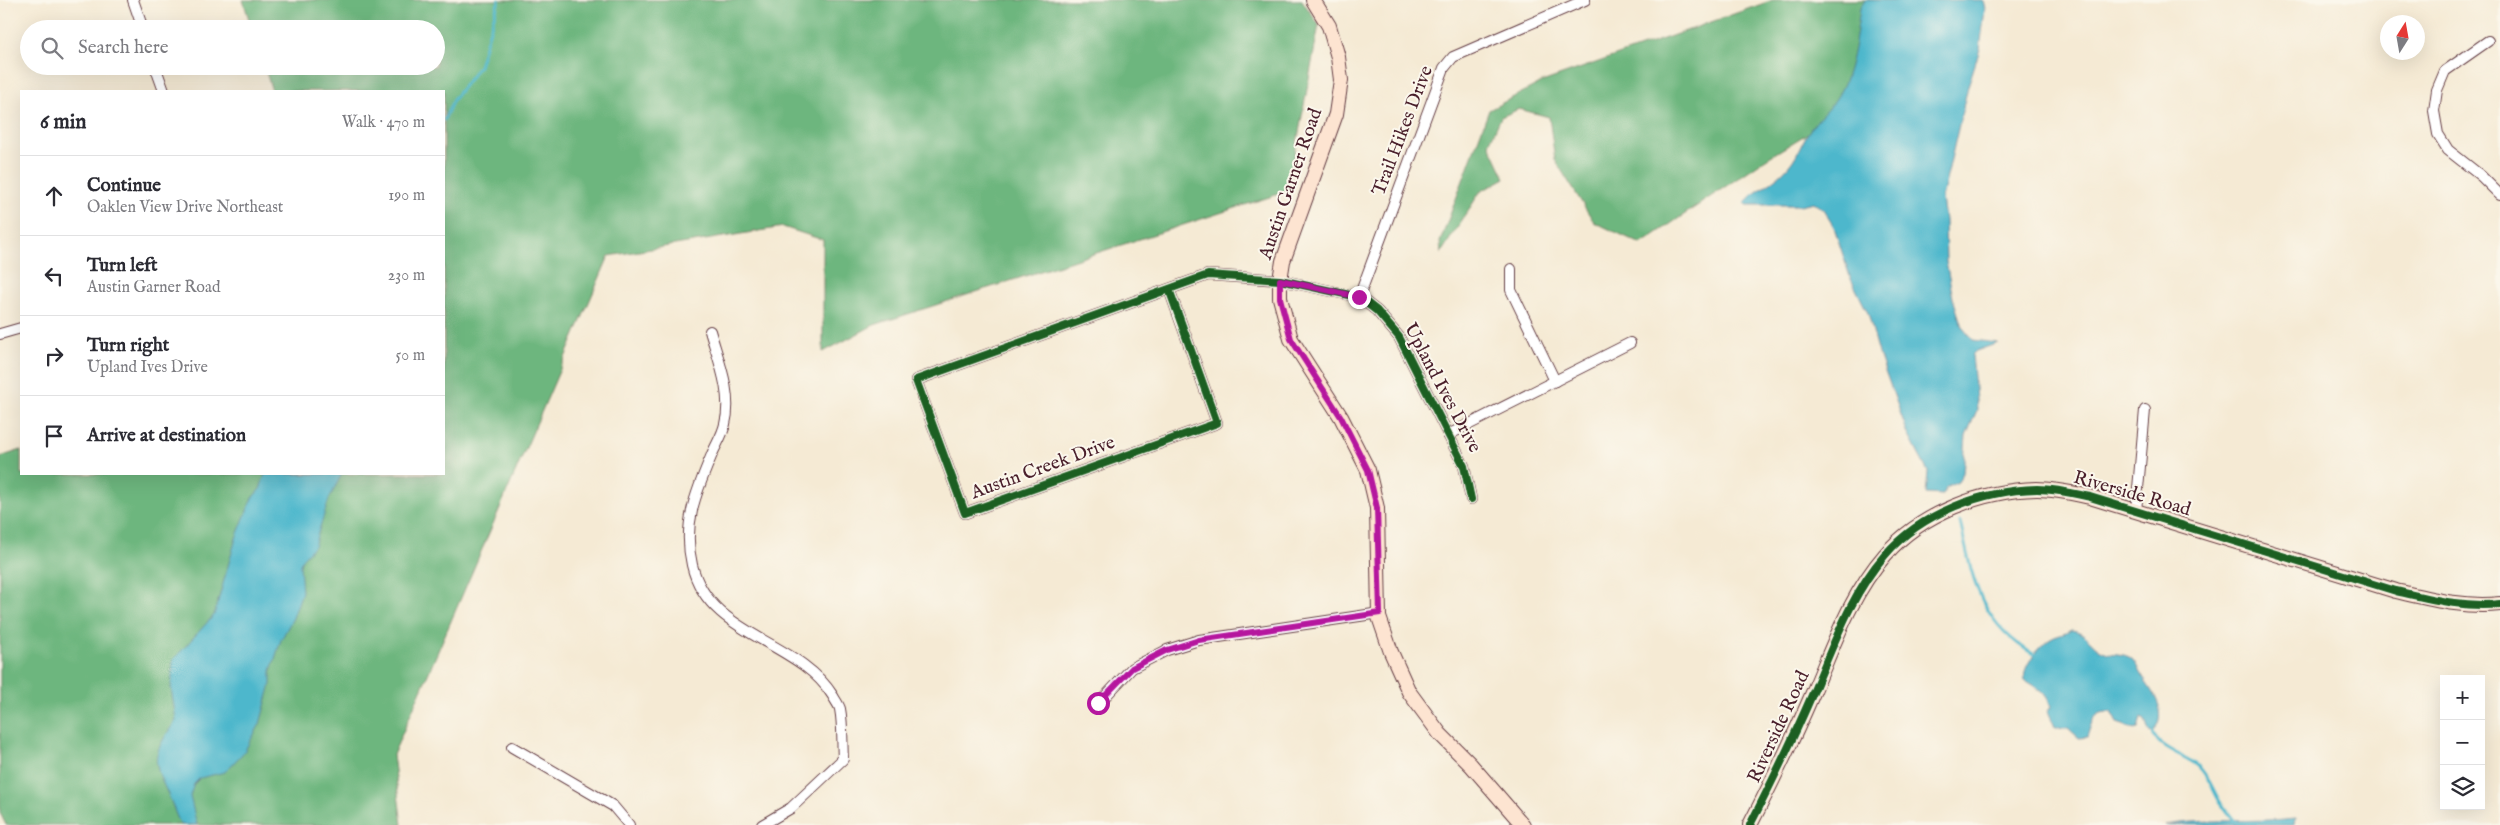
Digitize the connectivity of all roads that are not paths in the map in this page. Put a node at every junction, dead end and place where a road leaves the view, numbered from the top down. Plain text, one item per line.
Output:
1 (133, 0) edge
2 (1313, 0) edge
3 (1585, 0) edge
4 (140, 20) edge
5 (2488, 41) dead end
6 (159, 75) edge
7 (164, 90) edge
8 (2500, 195) edge
9 (1511, 269) dead end
10 (1280, 280) junction
11 (1169, 289) junction
12 (1359, 297) junction
13 (20, 328) edge
14 (710, 331) dead end
15 (0, 334) edge
16 (1630, 343) dead end
17 (1555, 381) junction
18 (2145, 410) dead end
19 (1448, 435) junction
20 (1470, 499) dead end
21 (2136, 511) junction
22 (2500, 604) edge
23 (1380, 613) junction
24 (1098, 703) dead end
25 (512, 747) dead end
26 (629, 825) edge
27 (762, 825) edge
28 (1523, 825) edge
29 (1750, 825) edge

1 - 4 street
2 - 10 street, Austin Garner Road
3 - 12 street, Trail Hikes Drive
5 - 8 street
6 - 7 street
9 - 17 street
10 - 11 street, Austin Creek Drive
10 - 12 street, Upland Ives Drive
10 - 23 street, Austin Garner Road
11 - 11 street, Austin Creek Drive
12 - 19 street, Upland Ives Drive
13 - 15 street
14 - 27 street
16 - 17 street
17 - 19 street
18 - 21 street
19 - 20 street, Upland Ives Drive
21 - 22 street, Riverside Road
21 - 29 street, Riverside Road
23 - 24 street
23 - 28 street, Austin Garner Road
25 - 26 street

